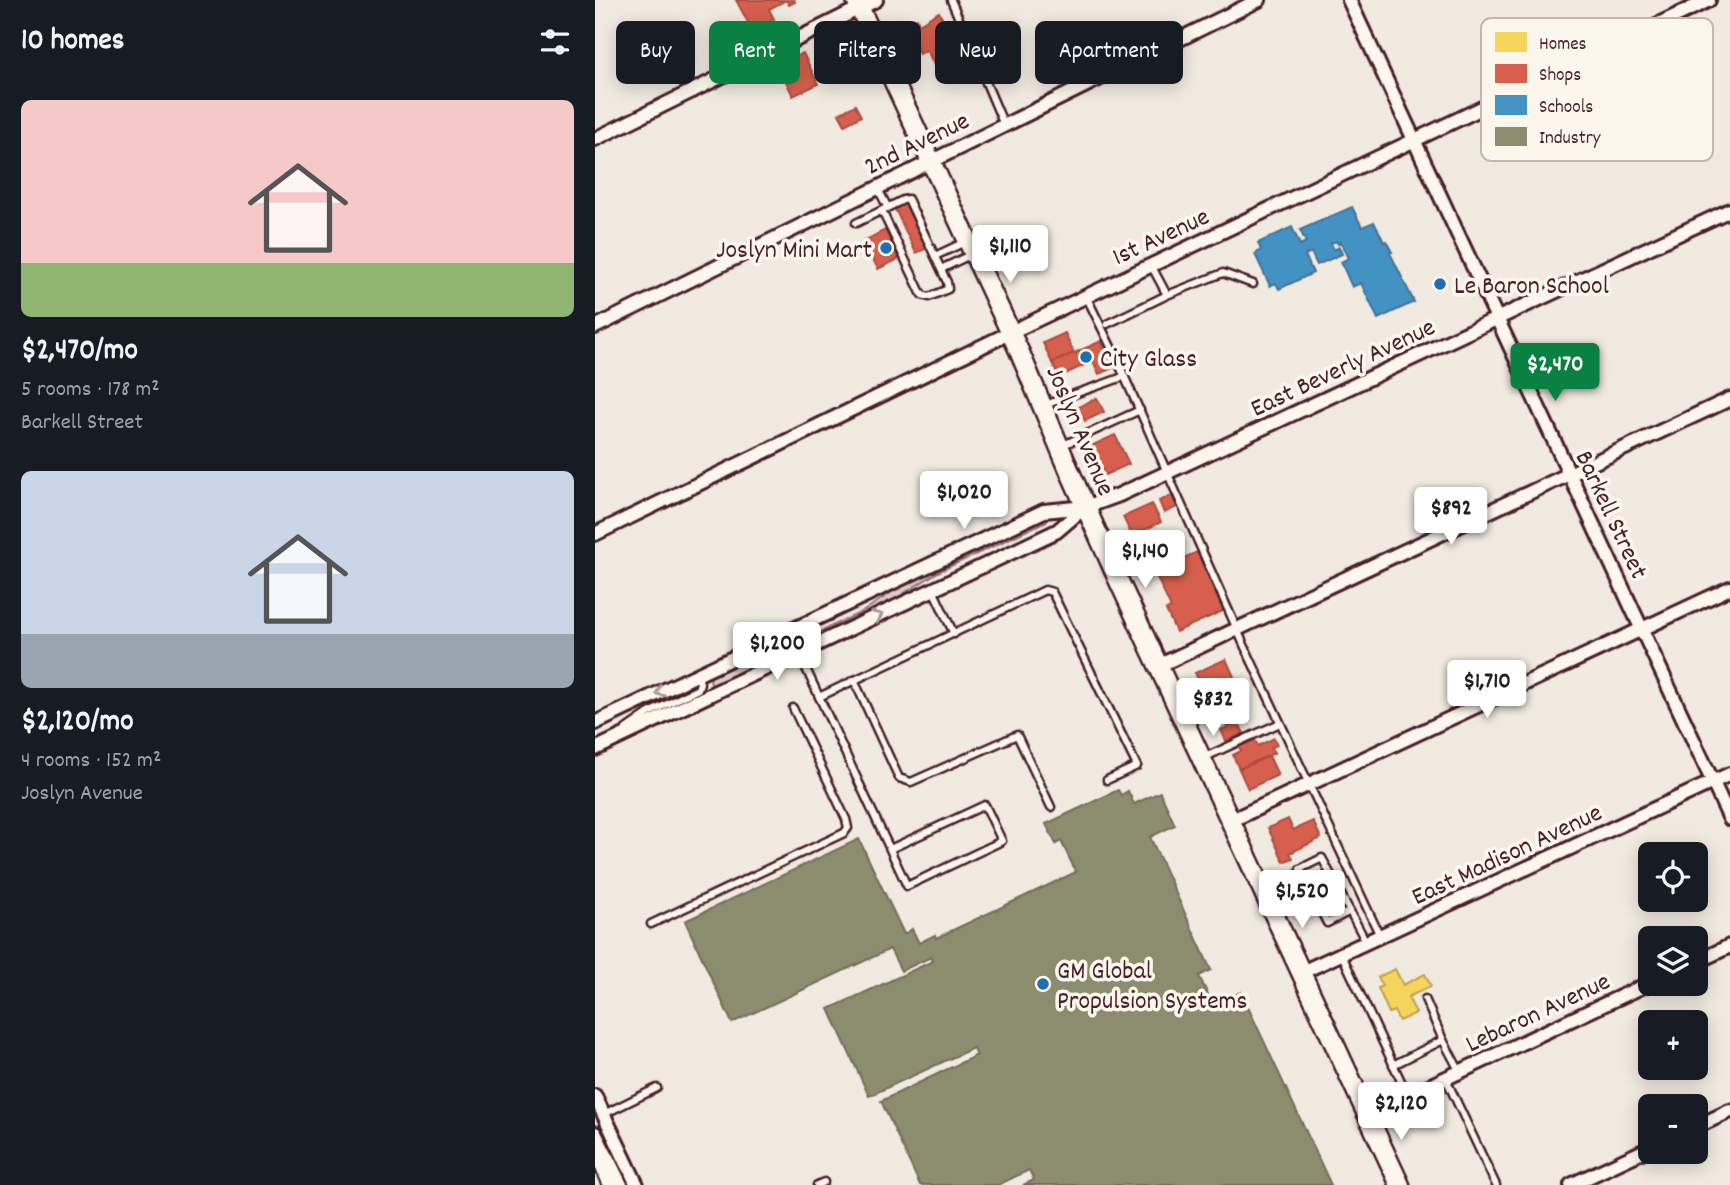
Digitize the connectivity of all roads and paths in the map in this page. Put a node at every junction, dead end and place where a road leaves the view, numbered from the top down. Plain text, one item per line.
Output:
1 (951, 0) edge
2 (1259, 0) edge
3 (1349, 0) edge
4 (1709, 0) edge
5 (864, 3) edge
6 (1671, 18) edge
7 (1481, 108) edge
8 (1003, 125) junction
9 (595, 139) edge
10 (1414, 140) junction
11 (931, 160) junction
12 (877, 187) junction
13 (885, 209) junction
14 (1730, 210) edge
15 (856, 223) dead end
16 (971, 246) junction
17 (935, 256) junction
18 (1151, 265) junction
19 (941, 269) junction
20 (1253, 284) dead end
21 (1167, 295) junction
22 (1086, 296) junction
23 (1497, 318) junction
24 (1107, 324) dead end
25 (595, 327) edge
26 (1011, 333) junction
27 (1125, 376) junction
28 (1730, 399) edge
29 (1043, 407) junction
30 (1140, 410) junction
31 (1060, 447) junction
32 (1168, 471) junction
33 (1569, 474) junction
34 (1086, 507) junction
35 (595, 534) edge
36 (1730, 588) edge
37 (933, 590) junction
38 (1237, 629) junction
39 (1642, 629) junction
40 (789, 632) junction
41 (954, 634) junction
42 (799, 653) junction
43 (1158, 666) junction
44 (698, 675) junction
45 (854, 680) junction
46 (818, 697) junction
47 (793, 708) dead end
48 (595, 723) edge
49 (1280, 723) junction
50 (597, 749) edge
51 (1201, 759) junction
52 (1730, 774) edge
53 (1107, 780) dead end
54 (1713, 782) junction
55 (1308, 784) junction
56 (1051, 807) dead end
57 (1730, 819) edge
58 (1230, 821) junction
59 (890, 849) junction
60 (1308, 886) junction
61 (1269, 905) junction
62 (1350, 911) junction
63 (650, 924) dead end
64 (1380, 936) junction
65 (1366, 942) junction
66 (1730, 946) edge
67 (1341, 953) junction
68 (1708, 956) edge
69 (1300, 972) junction
70 (1638, 989) edge
71 (1425, 999) dead end
72 (1443, 1040) junction
73 (1393, 1065) junction
74 (1460, 1072) junction
75 (1446, 1079) junction
76 (657, 1088) dead end
77 (595, 1096) edge
78 (1408, 1096) junction
79 (1730, 1111) edge
80 (604, 1114) junction
81 (1367, 1115) junction
82 (1708, 1121) edge
83 (595, 1133) edge
84 (595, 1152) edge
85 (1638, 1154) edge
86 (610, 1185) edge
87 (621, 1185) edge
88 (637, 1185) edge
89 (1399, 1185) edge
90 (1496, 1185) edge
91 (1571, 1185) edge

1 - 8 lane
2 - 8 street, 2nd Avenue
3 - 10 street, Barkell Street
4 - 6 street, 1st Avenue
5 - 9 street
5 - 11 main road, Joslyn Avenue
7 - 10 street, 1st Avenue
8 - 11 street, 2nd Avenue
10 - 18 street, 1st Avenue
10 - 23 street, Barkell Street
11 - 12 street, 2nd Avenue
11 - 16 main road, Joslyn Avenue
12 - 13 lane
12 - 25 street, 2nd Avenue
13 - 15 lane
13 - 17 lane
13 - 19 lane
14 - 23 street, East Beverly Avenue
16 - 17 lane
16 - 19 lane
16 - 26 main road, Joslyn Avenue
17 - 19 lane
18 - 21 lane
18 - 22 street, 1st Avenue
20 - 21 lane
21 - 24 lane
22 - 26 street, 1st Avenue
22 - 27 lane
23 - 32 street, East Beverly Avenue
23 - 33 street, Barkell Street
26 - 29 main road, Joslyn Avenue
26 - 35 street, 1st Avenue
27 - 29 lane
27 - 30 lane
28 - 33 street
29 - 31 main road, Joslyn Avenue
30 - 31 lane
30 - 32 lane
31 - 34 main road, Joslyn Avenue
32 - 34 street, East Beverly Avenue
32 - 38 lane
33 - 38 street
33 - 39 street, Barkell Street
34 - 37 street
34 - 40 street
34 - 43 main road, Joslyn Avenue
36 - 39 street
37 - 41 lane
42 -> 37 street
38 - 43 street
38 - 49 lane
39 - 54 street, Barkell Street
39 - 55 street
40 - 42 lane
40 - 44 street
41 - 45 lane
41 - 53 lane
42 - 46 lane
42 - 50 street
43 - 51 main road, Joslyn Avenue
44 -> 48 street
44 - 50 lane
45 - 46 lane
45 - 56 lane
46 - 59 lane
47 - 63 lane
49 - 51 lane
49 - 55 lane
51 - 58 main road, Joslyn Avenue
52 - 54 street, East Madison Avenue
54 - 57 street, Barkell Street
54 - 64 street, East Madison Avenue
55 - 58 street
55 - 64 lane
58 - 61 main road, Joslyn Avenue
59 - 59 lane
60 - 61 lane
60 - 62 lane
60 - 62 lane
61 - 69 main road, Joslyn Avenue
62 - 65 lane
64 - 65 street, East Madison Avenue
65 - 67 street, East Madison Avenue
66 - 68 street
67 - 69 street, East Madison Avenue
67 - 73 lane
69 - 81 main road, Joslyn Avenue
70 - 74 street, Lebaron Avenue
71 - 72 lane
72 - 73 lane
72 - 74 lane
73 - 78 lane
74 - 75 street, Lebaron Avenue
75 - 78 street, Lebaron Avenue
75 - 90 lane
76 - 80 lane
77 - 80 street
78 - 81 street, Lebaron Avenue
79 - 82 street
80 - 88 street
81 - 89 main road, Joslyn Avenue
83 - 87 street
84 - 86 street
85 - 91 street

